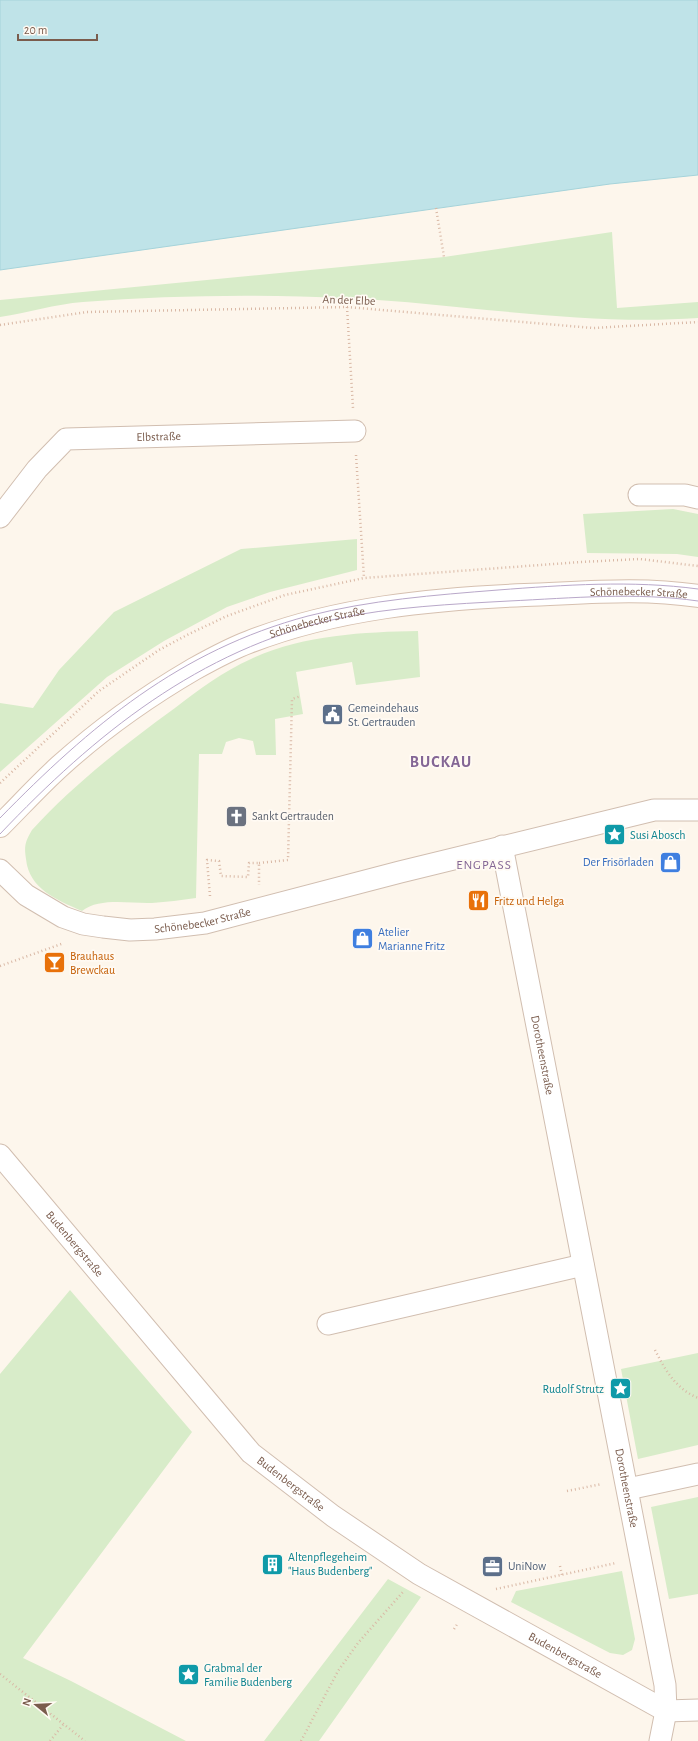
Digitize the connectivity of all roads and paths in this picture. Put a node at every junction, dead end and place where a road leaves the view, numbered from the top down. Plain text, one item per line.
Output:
1 (436, 208) dead end
2 (444, 257) dead end
3 (347, 307) junction
4 (698, 322) edge
5 (0, 325) edge
6 (355, 431) junction
7 (640, 495) dead end
8 (698, 498) edge
9 (0, 517) edge
10 (364, 578) dead end
11 (698, 596) edge
12 (189, 634) dead end
13 (300, 696) dead end
14 (0, 783) edge
15 (698, 810) edge
16 (0, 826) edge
17 (502, 846) junction
18 (259, 863) junction
19 (0, 870) edge
20 (258, 876) dead end
21 (208, 878) dead end
22 (83, 924) junction
23 (0, 966) edge
24 (0, 1156) edge
25 (583, 1265) junction
26 (328, 1324) dead end
27 (655, 1350) dead end
28 (698, 1398) edge
29 (698, 1474) edge
30 (627, 1484) junction
31 (567, 1491) dead end
32 (642, 1558) junction
33 (560, 1566) dead end
34 (419, 1574) junction
35 (562, 1575) junction
36 (461, 1597) junction
37 (0, 1674) edge
38 (698, 1710) edge
39 (666, 1711) junction
40 (63, 1725) junction
41 (50, 1741) edge
42 (85, 1741) edge
43 (301, 1741) edge
44 (660, 1741) edge

1 - 2 path
3 - 4 path, An der Elbe
3 - 5 path, An der Elbe
3 - 6 path
6 - 9 street, Elbstraße
6 - 10 path
7 - 8 street
11 - 16 main road, Schönebecker Straße
12 - 14 path
13 - 18 path
15 - 17 street, Schönebecker Straße
17 - 22 street, Schönebecker Straße
17 - 25 street, Dorotheenstraße
18 - 20 path
18 - 21 path
19 - 22 street, Schönebecker Straße
22 - 23 path
24 - 34 street, Budenbergstraße
25 - 26 street
25 - 30 street, Dorotheenstraße
27 - 28 path
29 - 30 street
30 - 31 path
30 - 32 street, Dorotheenstraße
32 - 35 path
32 - 39 street, Dorotheenstraße
33 - 35 path
34 - 36 street, Budenbergstraße
34 - 43 path
35 - 36 path
36 - 39 street, Budenbergstraße
37 - 40 path
38 - 39 street
39 - 44 street, Dorotheenstraße
40 - 41 path
40 - 42 path

